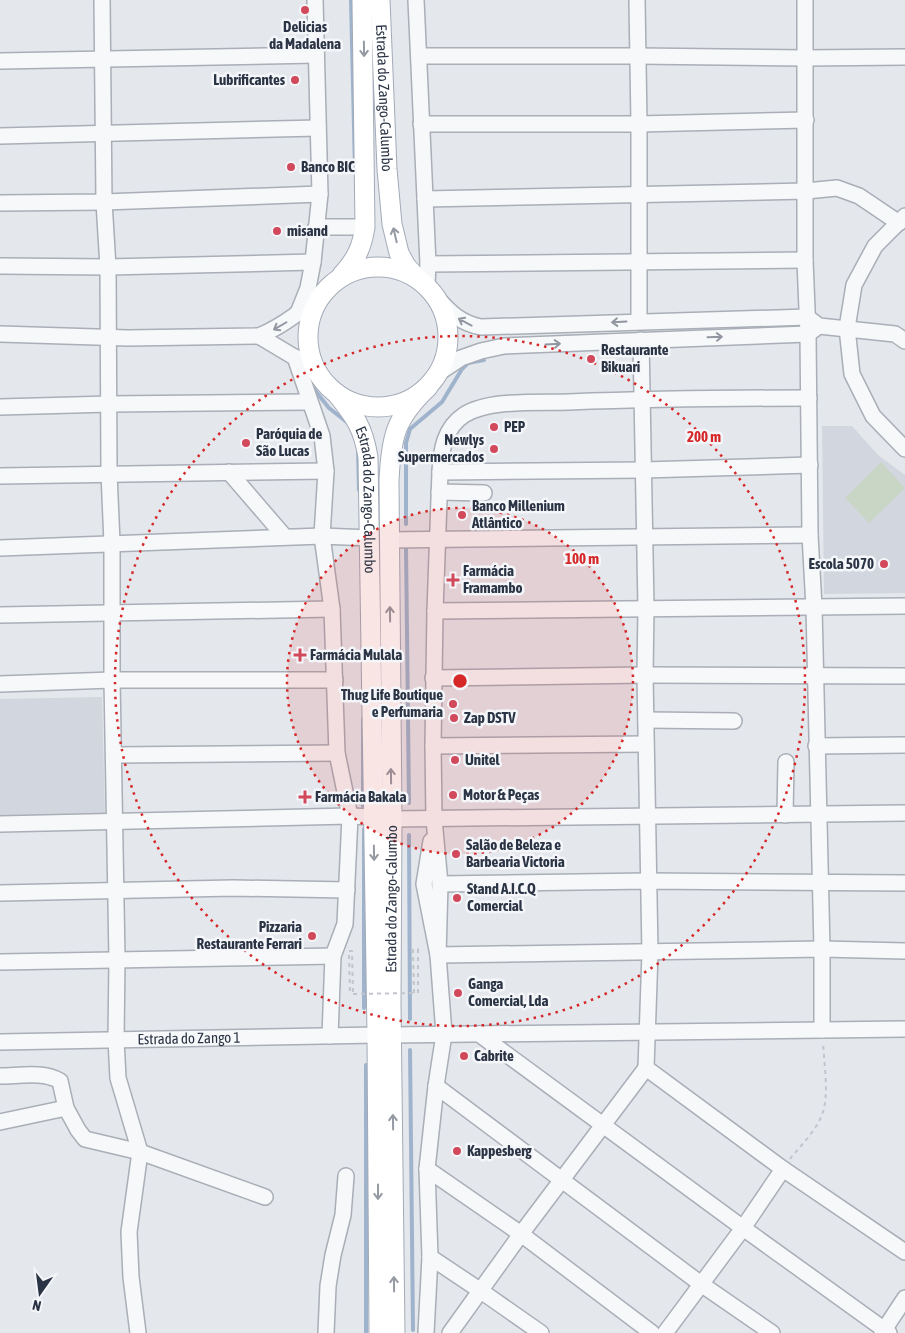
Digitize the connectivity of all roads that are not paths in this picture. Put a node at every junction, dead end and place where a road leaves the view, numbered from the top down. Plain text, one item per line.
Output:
1 (102, 0) edge
2 (315, 0) edge
3 (362, 0) edge
4 (380, 0) edge
5 (416, 0) edge
6 (637, 0) edge
7 (805, 0) edge
8 (316, 55) junction
9 (419, 56) junction
10 (638, 56) junction
11 (905, 57) edge
12 (805, 58) junction
13 (103, 59) junction
14 (0, 61) edge
15 (806, 120) junction
16 (421, 124) junction
17 (639, 124) junction
18 (318, 128) junction
19 (104, 133) junction
20 (0, 136) edge
21 (806, 191) junction
22 (320, 194) junction
23 (639, 194) junction
24 (425, 198) junction
25 (104, 202) junction
26 (0, 203) edge
27 (902, 219) edge
28 (316, 227) junction
29 (365, 227) junction
30 (805, 260) junction
31 (639, 261) junction
32 (313, 262) junction
33 (0, 266) edge
34 (108, 267) junction
35 (340, 278) junction
36 (427, 281) junction
37 (325, 290) junction
38 (297, 315) junction
39 (639, 321) junction
40 (811, 326) junction
41 (846, 328) junction
42 (0, 334) edge
43 (259, 336) junction
44 (109, 338) junction
45 (641, 340) junction
46 (905, 341) edge
47 (295, 356) junction
48 (440, 372) junction
49 (320, 377) junction
50 (428, 387) junction
51 (337, 394) junction
52 (809, 398) junction
53 (642, 399) junction
54 (309, 402) junction
55 (110, 404) junction
56 (0, 407) edge
57 (905, 449) edge
58 (810, 465) junction
59 (644, 470) junction
60 (326, 471) junction
61 (229, 472) junction
62 (440, 472) junction
63 (109, 473) junction
64 (0, 476) edge
65 (439, 492) junction
66 (484, 493) dead end
67 (810, 535) junction
68 (322, 536) junction
69 (285, 537) junction
70 (370, 538) junction
71 (644, 538) junction
72 (389, 540) junction
73 (437, 540) junction
74 (112, 543) junction
75 (0, 548) edge
76 (905, 606) edge
77 (814, 607) junction
78 (646, 608) junction
79 (332, 609) junction
80 (435, 611) junction
81 (112, 614) junction
82 (0, 615) edge
83 (645, 675) junction
84 (815, 676) junction
85 (905, 676) edge
86 (433, 678) junction
87 (112, 680) junction
88 (336, 680) junction
89 (0, 684) edge
90 (646, 720) junction
91 (734, 720) dead end
92 (646, 744) junction
93 (905, 745) edge
94 (433, 746) junction
95 (816, 746) junction
96 (337, 753) junction
97 (114, 755) junction
98 (786, 762) dead end
99 (905, 814) edge
100 (785, 815) junction
101 (818, 815) junction
102 (350, 816) junction
103 (648, 816) junction
104 (382, 818) junction
105 (434, 820) junction
106 (115, 822) junction
107 (0, 824) edge
108 (648, 881) junction
109 (820, 882) junction
110 (905, 882) edge
111 (440, 884) junction
112 (348, 890) junction
113 (116, 891) junction
114 (0, 893) edge
115 (822, 949) junction
116 (905, 951) edge
117 (650, 953) junction
118 (438, 955) junction
119 (333, 956) junction
120 (117, 959) junction
121 (0, 962) edge
122 (905, 1029) edge
123 (822, 1030) junction
124 (647, 1032) junction
125 (444, 1034) junction
126 (479, 1034) junction
127 (384, 1035) junction
128 (330, 1036) junction
129 (116, 1040) junction
130 (0, 1042) edge
131 (646, 1068) junction
132 (0, 1076) edge
133 (436, 1086) junction
134 (66, 1108) junction
135 (0, 1122) edge
136 (603, 1126) junction
137 (140, 1152) junction
138 (427, 1169) junction
139 (783, 1169) junction
140 (346, 1176) dead end
141 (561, 1181) junction
142 (265, 1197) dead end
143 (743, 1228) junction
144 (521, 1234) junction
145 (905, 1252) edge
146 (430, 1257) junction
147 (701, 1284) junction
148 (482, 1291) junction
149 (905, 1298) edge
150 (885, 1332) edge
151 (138, 1333) edge
152 (326, 1333) edge
153 (379, 1333) edge
154 (394, 1333) edge
155 (426, 1333) edge
156 (450, 1333) edge
157 (541, 1333) edge
158 (652, 1333) edge
159 (665, 1333) edge
160 (772, 1333) edge

1 - 13 street
2 - 8 street
3 -> 29 main road, Estrada do Zango-Calumbo
36 -> 4 main road, Estrada do Zango-Calumbo
5 - 9 street
6 - 10 street
7 - 12 street
8 - 13 street
8 - 18 street
9 - 10 street
9 - 16 street
10 - 12 street
10 - 17 street
11 - 12 street
12 - 15 street
13 - 14 street
13 - 19 street
15 - 17 street
15 - 21 street
16 - 17 street
16 - 24 street
17 - 23 street
18 - 19 street
18 - 22 street
19 - 20 street
19 - 25 street
21 - 23 street
21 - 27 street
21 - 30 street
22 - 25 street
22 - 28 street
23 - 24 street
23 - 31 street
24 - 36 street
25 - 26 street
25 - 34 street
27 - 41 street
28 - 29 street
28 - 32 street
29 - 35 main road, Estrada do Zango-Calumbo
30 - 31 street
30 - 40 street
31 - 36 street
31 - 39 street
32 - 34 street
32 - 38 street
33 - 34 street
34 - 44 street
35 - 36 main road
35 - 37 main road
39 -> 36 street, Estrada do Zango-Calumbo
36 - 48 main road
37 - 38 street
37 - 49 main road
38 -> 43 street
39 - 40 street, Estrada do Zango-Calumbo
40 - 41 street
45 -> 40 street
40 - 52 street
41 - 46 street
41 - 57 street
42 - 44 street
43 - 44 street
43 - 47 street
44 - 55 street
48 -> 45 street
45 - 53 street
47 - 49 street
47 - 54 street
48 - 50 main road
49 - 51 main road
50 - 51 main road
50 - 72 main road, Estrada do Zango-Calumbo
51 - 70 main road, Estrada do Zango-Calumbo
52 - 53 street
52 - 58 street
53 - 59 street
53 - 62 street
54 - 55 street
54 - 60 street
55 - 56 street
55 - 63 street
58 - 59 street
58 - 67 street
59 - 62 street
59 - 71 street
60 - 61 street
60 - 68 street
61 - 63 street
61 - 69 street
62 - 65 street
63 - 64 street
63 - 74 street
65 - 66 street
65 - 73 street
67 - 71 street
67 - 77 street
68 - 69 street
68 - 70 street
68 - 79 street
69 - 74 street
70 - 104 main road, Estrada do Zango-Calumbo
71 - 73 street
71 - 78 street
72 - 73 street
104 -> 72 main road, Estrada do Zango-Calumbo
73 - 80 street
74 - 75 street
74 - 81 street
76 - 77 street
77 - 78 street
77 - 84 street
78 - 80 street
78 - 83 street
79 - 81 street
79 - 88 street
80 - 86 street
81 - 82 street
81 - 87 street
83 - 84 street
83 - 86 street
83 - 90 street
84 - 85 street
84 - 95 street
86 - 94 street
87 - 88 street
87 - 89 street
87 - 97 street
88 - 96 street
90 - 91 street
90 - 92 street
92 - 94 street
92 - 103 street
93 - 95 street
94 - 105 street
95 - 101 street
96 - 97 street
96 - 102 street
97 - 106 street
98 - 100 street
99 - 101 street
100 - 101 street
100 - 103 street
101 - 109 street
102 - 104 street
102 - 106 street
102 - 112 street
103 - 105 street
103 - 108 street
104 - 105 street
104 - 127 main road, Estrada do Zango-Calumbo
105 - 111 street
105 - 118 street
106 - 107 street
106 - 113 street
108 - 109 street
108 - 111 street
108 - 117 street
109 - 110 street
109 - 115 street
111 - 118 street
112 - 113 street
112 - 119 street
113 - 114 street
113 - 120 street
115 - 116 street
115 - 117 street
115 - 123 street
117 - 118 street
117 - 124 street
118 - 125 street
119 - 120 street
119 - 128 street
120 - 121 street
120 - 129 street
122 - 123 street, Estrada do Zango 1
123 - 124 street, Estrada do Zango 1
124 - 126 street, Estrada do Zango 1
124 - 131 street
125 - 126 street, Estrada do Zango 1
125 - 127 street, Estrada do Zango 1
125 - 133 street
126 - 136 street
127 - 128 street, Estrada do Zango 1
127 -> 153 main road, Estrada do Zango-Calumbo
154 -> 127 main road, Estrada do Zango-Calumbo
128 - 129 street, Estrada do Zango 1
129 - 130 street, Estrada do Zango 1
129 - 137 street
131 - 136 street
131 - 139 street
132 - 134 street
133 - 138 street
133 - 141 street
134 - 135 street
134 - 137 street
136 - 141 street
136 - 143 street
137 - 142 street
137 - 151 street
138 - 144 street
138 - 146 street
139 - 143 street
139 - 145 street
140 - 152 street
141 - 144 street
141 - 147 street
143 - 147 street
143 - 150 street
144 - 148 street
144 - 158 street
146 - 148 street
146 - 155 street
147 - 159 street
147 - 160 street
148 - 156 street
148 - 157 street
149 - 150 street

